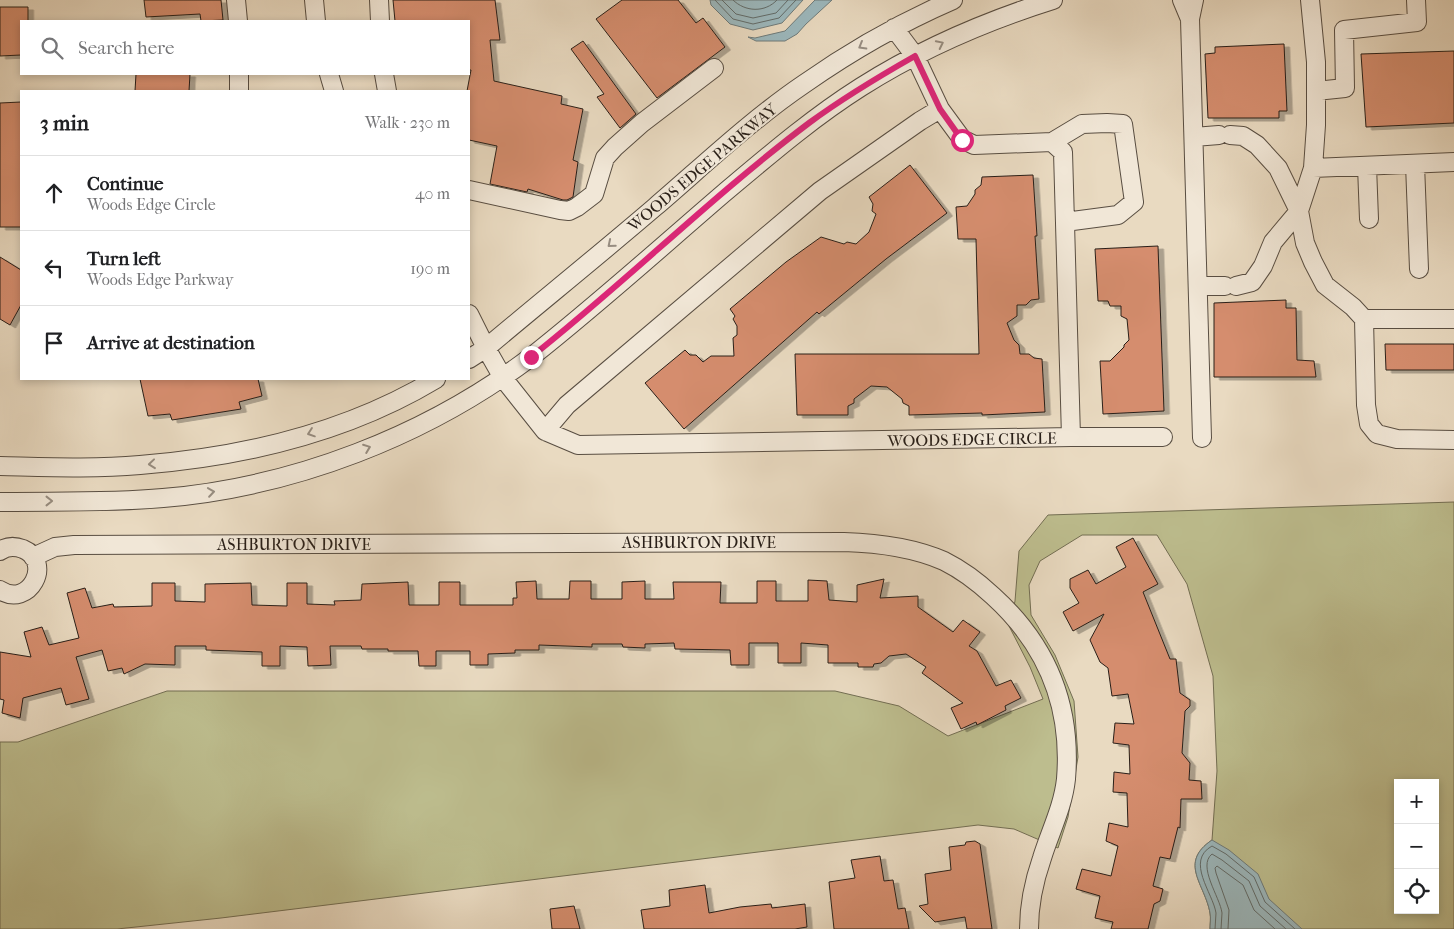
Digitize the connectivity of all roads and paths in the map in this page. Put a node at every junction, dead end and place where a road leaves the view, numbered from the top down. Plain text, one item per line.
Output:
1 (236, 0) edge
2 (314, 0) edge
3 (379, 0) edge
4 (952, 0) edge
5 (1053, 0) edge
6 (1182, 0) edge
7 (1194, 0) edge
8 (1310, 0) edge
9 (1416, 0) edge
10 (1190, 19) junction
11 (238, 20) edge
12 (316, 20) edge
13 (380, 20) edge
14 (894, 28) junction
15 (915, 56) junction
16 (714, 68) dead end
17 (239, 75) edge
18 (329, 75) edge
19 (384, 75) edge
20 (239, 90) edge
21 (334, 90) edge
22 (387, 90) edge
23 (1316, 91) junction
24 (940, 109) junction
25 (1194, 137) junction
26 (1052, 142) junction
27 (1454, 162) edge
28 (1415, 164) junction
29 (1367, 166) junction
30 (1313, 168) junction
31 (470, 190) edge
32 (1300, 211) junction
33 (1369, 219) dead end
34 (1065, 222) junction
35 (1419, 269) dead end
36 (1198, 286) junction
37 (470, 316) edge
38 (1364, 319) junction
39 (1454, 319) edge
40 (486, 348) junction
41 (470, 358) edge
42 (503, 378) junction
43 (434, 380) edge
44 (545, 431) junction
45 (1163, 437) dead end
46 (1071, 438) junction
47 (1202, 438) dead end
48 (1454, 440) edge
49 (0, 466) edge
50 (0, 502) edge
51 (0, 551) edge
52 (33, 557) junction
53 (0, 590) edge
54 (1029, 929) edge

1 - 11 street
2 - 12 street
3 - 13 street
4 - 14 street, WOODS EDGE PARKWAY
15 -> 5 street, WOODS EDGE PARKWAY
6 - 10 street
7 - 10 street
8 - 23 street
9 - 23 street
10 - 25 street
14 - 15 street
14 -> 40 street, WOODS EDGE PARKWAY
15 - 24 street
15 - 42 street, WOODS EDGE PARKWAY
16 - 31 street
17 - 20 street
18 - 21 street
19 - 22 street
23 - 30 street
24 - 26 street
24 - 44 street
25 - 32 street
25 - 36 street
26 - 34 street, WOODS EDGE CIRCLE
26 - 34 street
27 - 28 street
28 - 29 street
28 - 35 street
29 - 30 street
29 - 33 street
30 - 32 street
32 - 36 street
32 - 38 street
34 - 46 street, WOODS EDGE CIRCLE
36 - 47 street
37 - 40 street, WOODS EDGE CIRCLE
38 - 39 street
38 - 48 street
40 - 41 street, WOODS EDGE PARKWAY
40 - 42 street, WOODS EDGE CIRCLE
42 - 44 street, WOODS EDGE CIRCLE
50 -> 42 street, WOODS EDGE PARKWAY
43 -> 49 street
44 - 46 street, WOODS EDGE CIRCLE
45 - 46 street
51 - 52 street
52 - 53 street
52 - 54 street, ASHBURTON DRIVE

